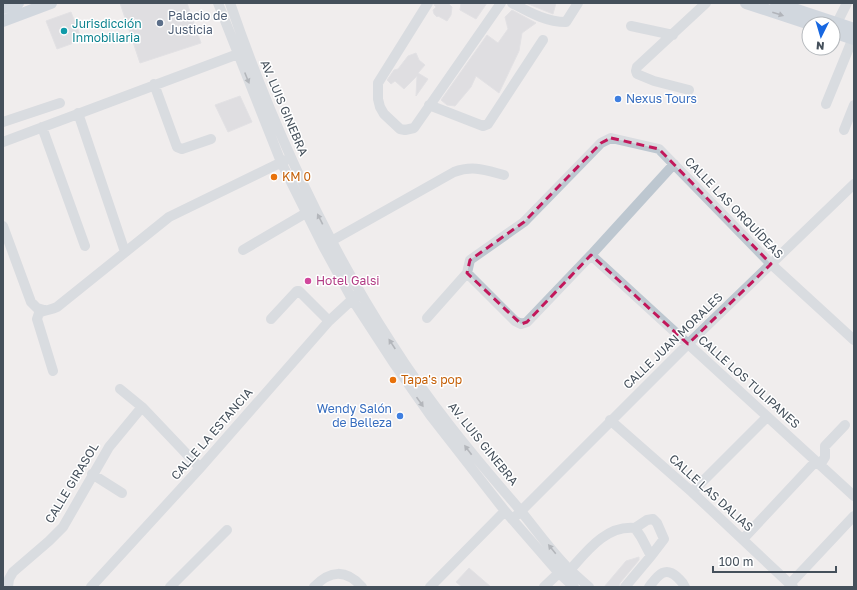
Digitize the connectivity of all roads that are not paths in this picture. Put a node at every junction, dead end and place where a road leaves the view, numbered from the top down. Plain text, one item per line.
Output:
1 (18, 3) edge
2 (51, 3) edge
3 (218, 3) edge
4 (230, 3) edge
5 (428, 3) edge
6 (501, 3) edge
7 (512, 3) edge
8 (578, 3) edge
9 (706, 3) edge
10 (746, 3) edge
11 (776, 3) edge
12 (847, 3) edge
13 (3, 8) edge
14 (805, 16) edge
15 (840, 16) edge
16 (3, 21) edge
17 (801, 21) edge
18 (631, 26) dead end
19 (841, 31) edge
20 (673, 35) junction
21 (854, 35) edge
22 (544, 40) dead end
23 (238, 54) junction
24 (154, 84) junction
25 (689, 90) dead end
26 (60, 103) dead end
27 (826, 104) dead end
28 (429, 105) junction
29 (854, 105) edge
30 (78, 113) junction
31 (3, 122) edge
32 (42, 126) junction
33 (844, 130) dead end
34 (211, 139) dead end
35 (3, 142) edge
36 (291, 158) junction
37 (281, 162) junction
38 (674, 164) junction
39 (504, 175) dead end
40 (854, 184) edge
41 (306, 213) junction
42 (3, 226) edge
43 (327, 243) junction
44 (85, 246) dead end
45 (243, 250) dead end
46 (125, 252) junction
47 (591, 255) junction
48 (771, 264) junction
49 (466, 272) junction
50 (356, 296) junction
51 (44, 310) junction
52 (427, 318) dead end
53 (271, 319) dead end
54 (329, 321) junction
55 (854, 340) edge
56 (688, 344) junction
57 (54, 370) dead end
58 (120, 389) dead end
59 (142, 407) junction
60 (767, 417) junction
61 (610, 420) junction
62 (845, 425) dead end
63 (818, 463) junction
64 (200, 468) junction
65 (92, 474) junction
66 (692, 492) junction
67 (122, 493) dead end
68 (854, 496) edge
69 (505, 511) junction
70 (521, 511) junction
71 (854, 516) edge
72 (512, 519) junction
73 (635, 528) junction
74 (227, 530) dead end
75 (743, 539) junction
76 (651, 556) junction
77 (565, 570) junction
78 (792, 585) edge
79 (8, 587) edge
80 (91, 587) edge
81 (170, 587) edge
82 (314, 587) edge
83 (362, 587) edge
84 (430, 587) edge
85 (544, 587) edge
86 (574, 587) edge
87 (589, 587) edge
88 (625, 587) edge
89 (649, 587) edge
90 (685, 587) edge

1 - 13 main road
2 - 16 main road
3 - 23 street, AV. LUIS GINEBRA
4 - 36 street, AV. LUIS GINEBRA
5 - 28 street
6 - 28 street
7 - 8 street
9 - 20 street
10 -> 17 main road
11 - 14 main road
12 - 15 street
18 - 20 street
19 - 21 main road
20 - 25 street
21 - 27 street
22 - 28 street
23 - 24 street
23 -> 37 street, AV. LUIS GINEBRA
24 - 30 street
24 - 34 street
26 - 31 street
29 - 33 street
30 - 32 street
30 - 46 street
32 - 35 street
32 - 44 street
36 - 37 street
43 -> 36 street, AV. LUIS GINEBRA
37 - 41 street, AV. LUIS GINEBRA
37 - 46 street
38 - 47 street
38 - 48 street, CALLE LAS ORQUÍDEAS
38 - 49 street, CALLE LAS ORQUÍDEAS
39 - 43 street
40 - 48 street, CALLE JUAN MORALES
41 - 43 street, AV. LUIS GINEBRA
41 - 45 street
42 - 51 street
43 - 50 street, AV. LUIS GINEBRA
46 - 51 street
47 - 49 street
47 - 56 street, CALLE LOS TULIPANES
48 - 55 street, CALLE LAS ORQUÍDEAS
48 - 56 street, CALLE JUAN MORALES
49 - 52 street, CALLE LAS ORQUÍDEAS
50 - 54 street, CALLE LA ESTANCIA
50 -> 69 street, AV. LUIS GINEBRA
70 -> 50 street, AV. LUIS GINEBRA
51 - 57 street
53 - 54 street
54 - 64 street, CALLE LA ESTANCIA
56 - 60 street, CALLE LOS TULIPANES
56 - 61 street, CALLE JUAN MORALES
58 - 59 street
59 - 64 street
59 - 65 street, CALLE GIRASOL
60 - 63 street, CALLE LOS TULIPANES
60 - 66 street
61 - 66 street, CALLE LAS DALIAS
61 - 70 street, CALLE JUAN MORALES
62 - 63 street
63 - 68 street, CALLE LOS TULIPANES
63 - 75 street
64 - 80 street, CALLE LA ESTANCIA
65 - 67 street
65 - 79 street, CALLE GIRASOL
66 - 75 street, CALLE LAS DALIAS
69 - 72 street, AV. LUIS GINEBRA
69 - 84 street
70 - 72 street, CALLE JUAN MORALES
77 -> 70 street, AV. LUIS GINEBRA
71 - 78 street
72 - 77 street, AV. LUIS GINEBRA
73 - 76 street
73 - 76 street
73 - 77 street
74 - 81 street
75 - 78 street, CALLE LAS DALIAS
76 - 88 street
77 - 85 street
77 - 86 street, AV. LUIS GINEBRA
77 - 87 street, AV. LUIS GINEBRA
82 - 83 street
89 - 90 street

